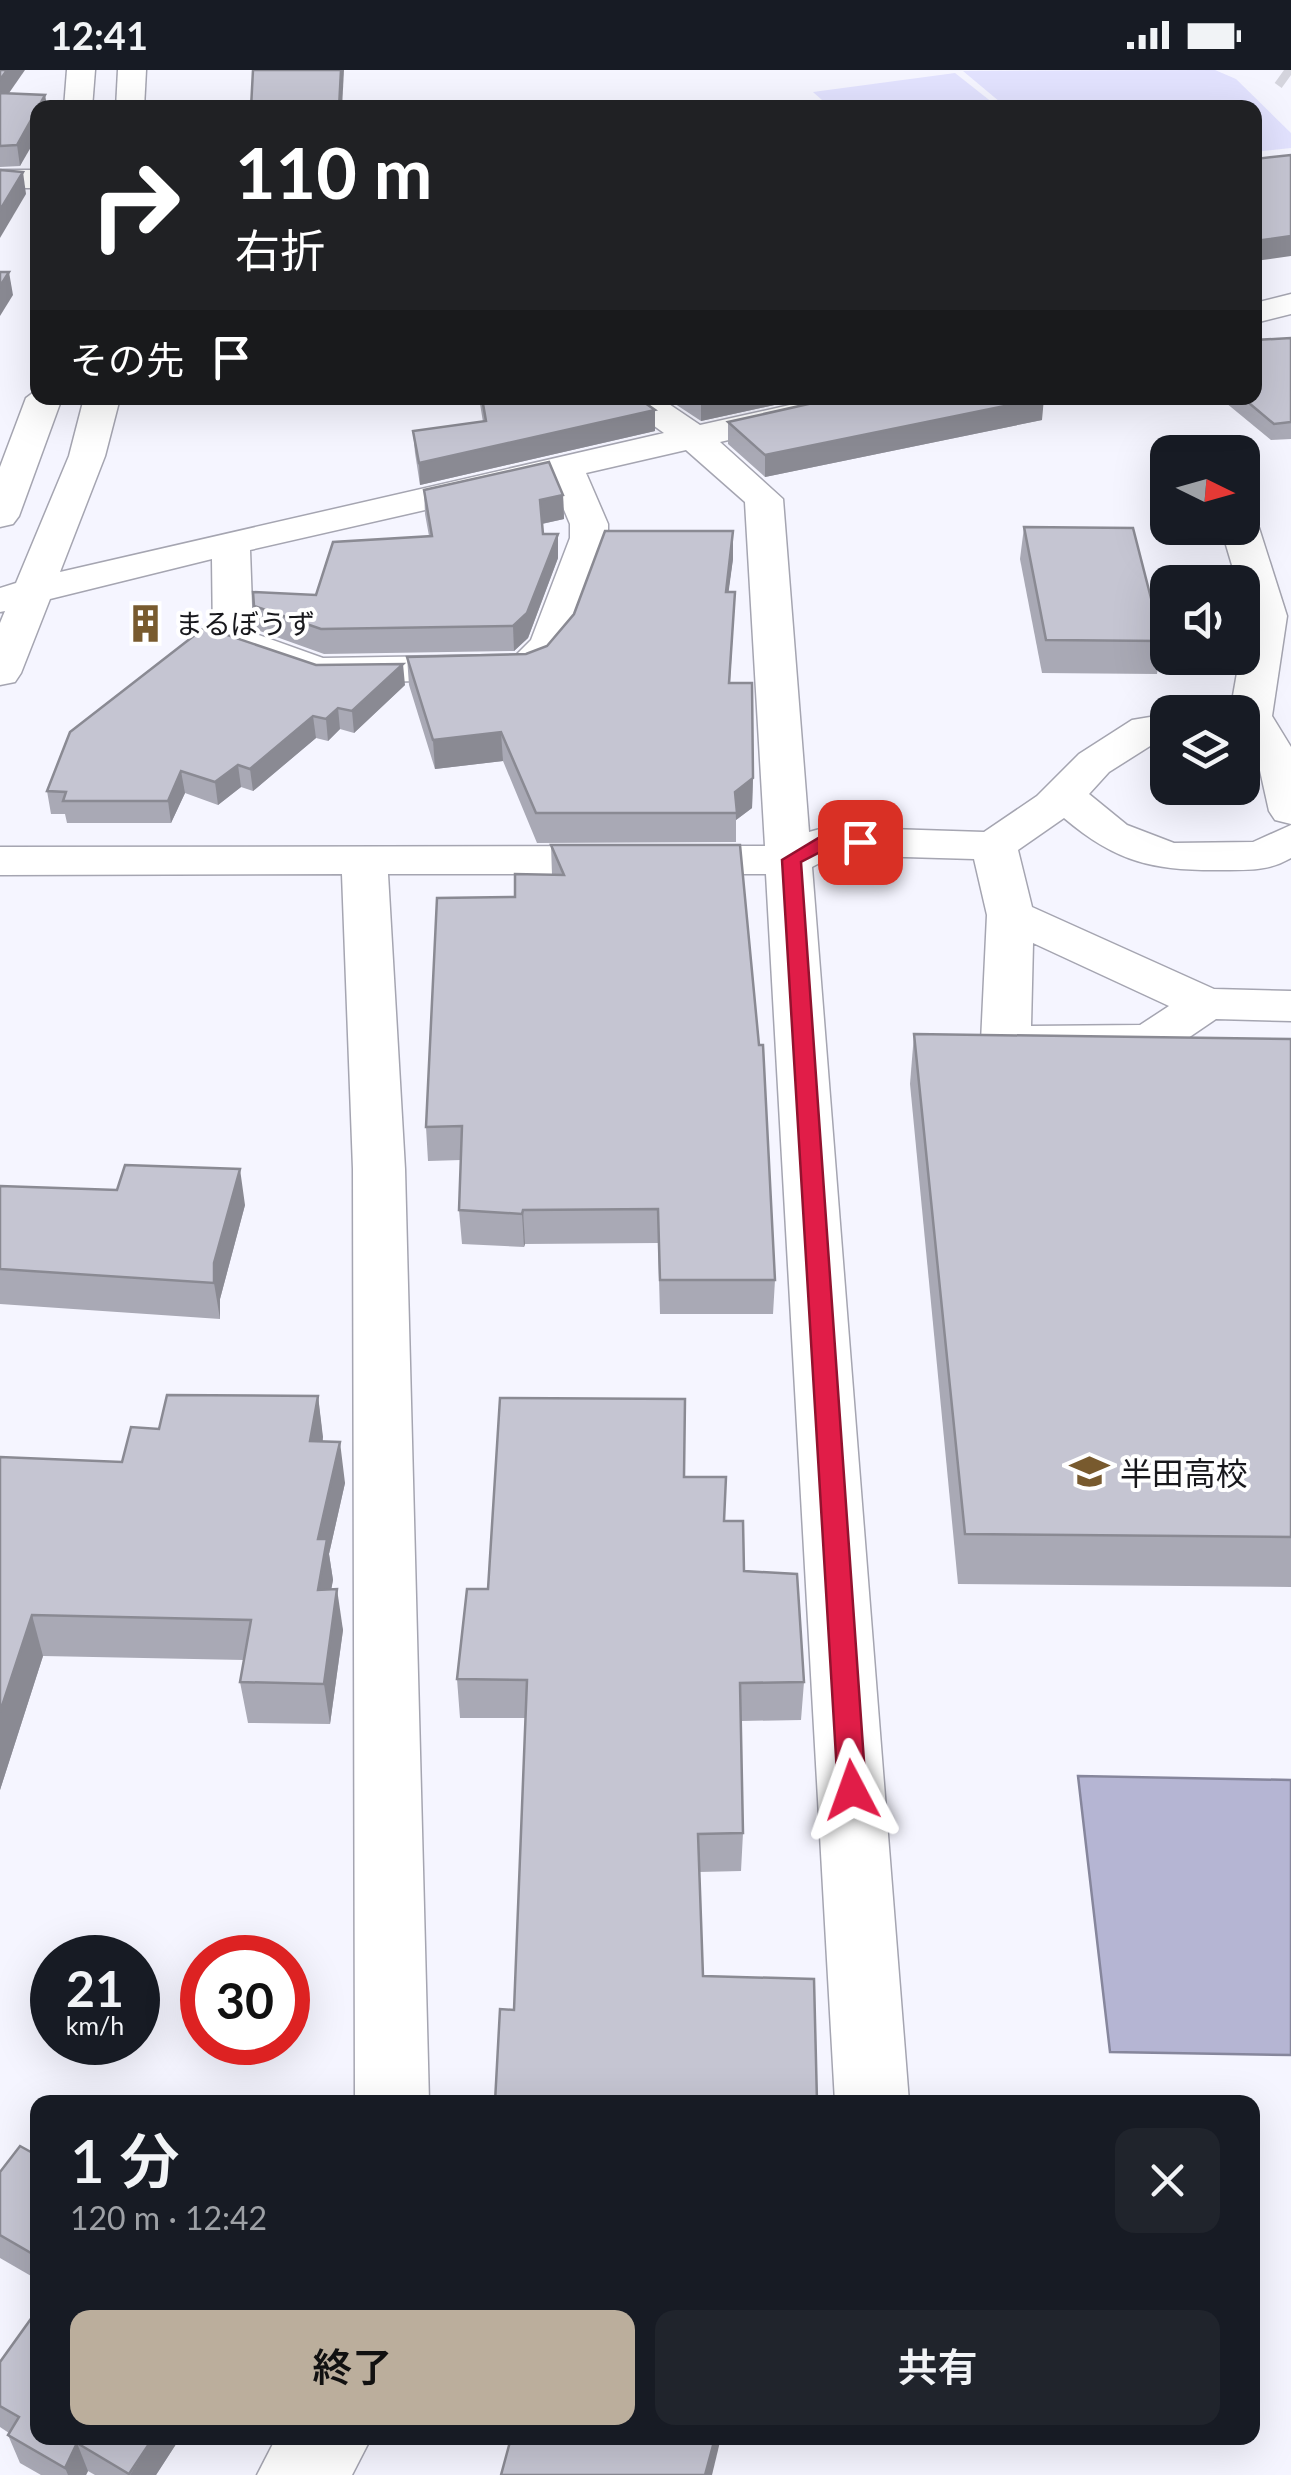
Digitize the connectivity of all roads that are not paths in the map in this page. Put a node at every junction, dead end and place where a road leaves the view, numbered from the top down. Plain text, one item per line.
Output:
1 (81, 70) edge
2 (132, 70) edge
3 (79, 100) edge
4 (130, 100) edge
5 (0, 179) edge
6 (30, 179) edge
7 (1291, 304) edge
8 (1262, 310) edge
9 (41, 405) edge
10 (100, 405) edge
11 (648, 405) edge
12 (832, 405) edge
13 (692, 436) junction
14 (564, 464) junction
15 (0, 516) edge
16 (231, 545) junction
17 (1245, 545) edge
18 (17, 594) edge
19 (0, 672) edge
20 (1251, 695) edge
21 (1150, 729) edge
22 (1260, 735) edge
23 (1062, 794) junction
24 (1291, 811) edge
25 (1291, 839) edge
26 (994, 846) junction
27 (364, 860) junction
28 (791, 860) junction
29 (0, 861) edge
30 (1010, 915) junction
31 (1206, 1004) junction
32 (1291, 1006) edge
33 (392, 2095) edge
34 (872, 2095) edge
35 (324, 2445) edge
36 (298, 2475) edge

1 - 3 street
2 - 4 street
5 - 6 street
7 - 8 street
9 - 15 street
10 - 18 street
11 - 13 street
12 - 13 street
13 - 14 street
13 - 28 street
14 - 16 street
14 - 16 street
16 - 18 street
17 - 20 street
18 - 19 street
21 - 23 street
22 - 24 street
23 - 25 street
23 - 26 street
26 - 28 street
26 - 30 street
27 - 28 street
27 - 29 street
27 - 33 street
28 - 34 street
30 - 31 street
30 - 31 street
31 - 32 street
35 - 36 street

